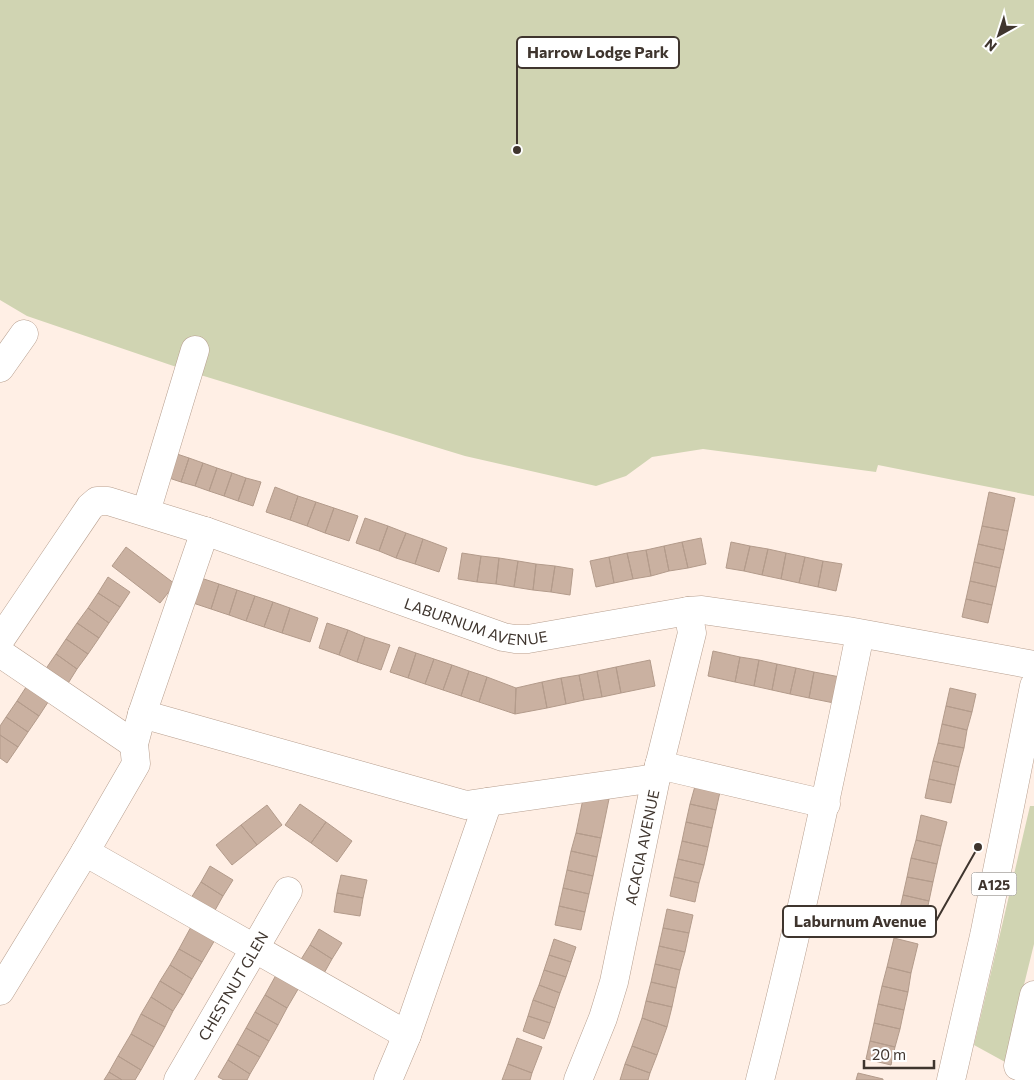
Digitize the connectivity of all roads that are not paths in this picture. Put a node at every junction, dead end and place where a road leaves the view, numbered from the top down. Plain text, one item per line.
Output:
1 (24, 334) dead end
2 (195, 350) dead end
3 (0, 368) edge
4 (146, 512) junction
5 (205, 532) junction
6 (688, 611) junction
7 (860, 634) junction
8 (0, 640) edge
9 (0, 653) edge
10 (1034, 665) edge
11 (1034, 686) edge
12 (142, 714) junction
13 (134, 744) junction
14 (657, 772) junction
15 (488, 802) junction
16 (826, 804) junction
17 (85, 852) junction
18 (288, 891) dead end
19 (255, 947) junction
20 (3, 979) edge
21 (1034, 995) edge
22 (407, 1035) junction
23 (1034, 1072) edge
24 (178, 1080) edge
25 (388, 1080) edge
26 (578, 1080) edge
27 (760, 1080) edge
28 (951, 1080) edge

1 - 3 street
2 - 4 street
4 - 5 street, LABURNUM AVENUE
4 - 8 street, LABURNUM AVENUE
5 - 6 street, LABURNUM AVENUE
5 - 12 street
6 - 7 street, LABURNUM AVENUE
6 - 14 street, ACACIA AVENUE
7 - 10 street, LABURNUM AVENUE
7 - 16 street
9 - 13 street
11 - 28 street, A125
12 - 13 street
12 - 15 street
13 - 17 street
14 - 15 street
14 - 16 street
14 - 26 street, ACACIA AVENUE
15 - 22 street
16 - 27 street
17 - 19 street
17 - 20 street
18 - 19 street, CHESTNUT GLEN
19 - 22 street
19 - 24 street, CHESTNUT GLEN
21 - 23 street
22 - 25 street

